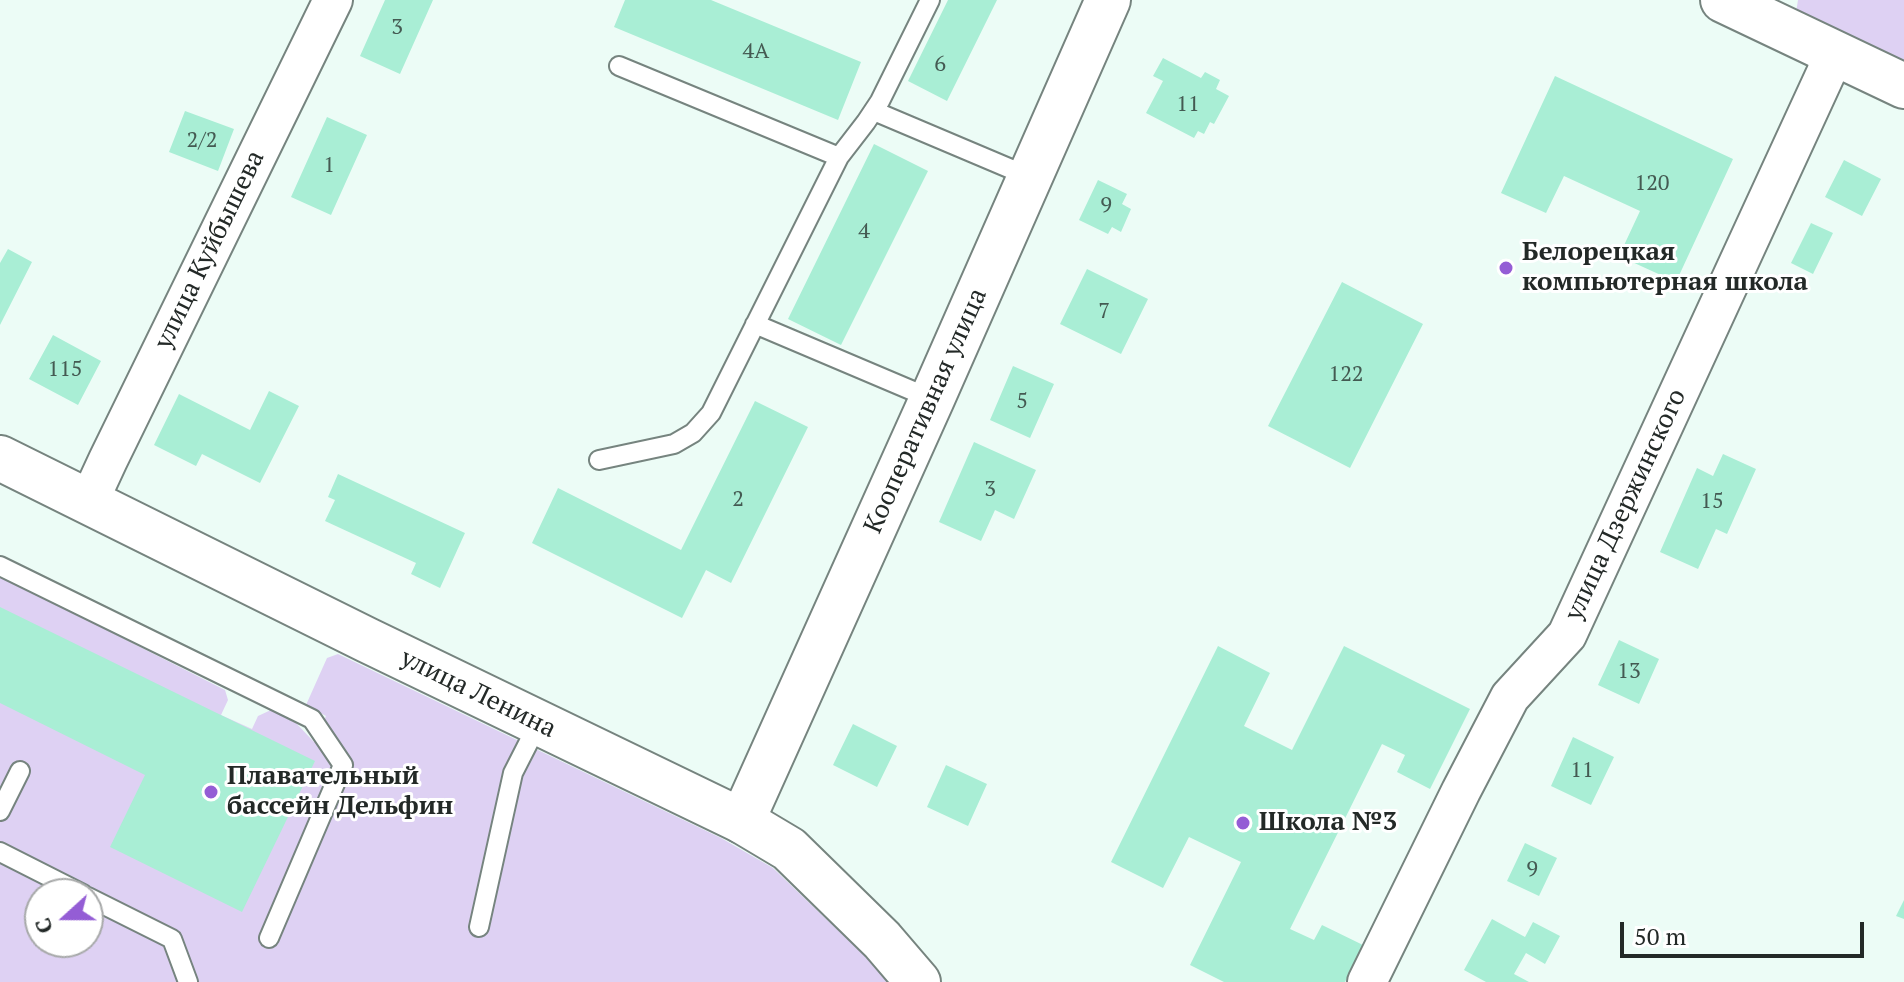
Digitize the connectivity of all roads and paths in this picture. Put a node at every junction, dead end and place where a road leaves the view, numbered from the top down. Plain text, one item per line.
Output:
1 (333, 0) edge
2 (930, 0) edge
3 (1108, 0) edge
4 (1723, 0) edge
5 (1832, 52) junction
6 (619, 66) dead end
7 (1904, 86) edge
8 (874, 111) junction
9 (839, 157) junction
10 (1030, 177) junction
11 (755, 324) junction
12 (932, 399) junction
13 (599, 460) dead end
14 (1, 462) edge
15 (89, 501) junction
16 (0, 566) edge
17 (538, 724) junction
18 (20, 771) dead end
19 (0, 811) edge
20 (742, 821) junction
21 (0, 852) edge
22 (51, 878) edge
23 (104, 905) edge
24 (479, 927) dead end
25 (269, 938) dead end
26 (188, 982) edge
27 (918, 982) edge
28 (1367, 982) edge

1 - 15 street, улица Куйбышева
2 - 8 lane
3 - 10 street, Кооперативная улица
4 - 5 street
5 - 7 street
5 - 28 street, улица Дзержинского
6 - 9 lane
8 - 9 lane
8 - 10 lane
9 - 11 lane
10 - 12 street, Кооперативная улица
11 - 12 lane
11 - 13 lane
12 - 20 street, Кооперативная улица
14 - 15 street, улица Ленина
15 - 17 street, улица Ленина
16 - 25 lane
17 - 20 street, улица Ленина
17 - 24 lane
18 - 19 lane
20 - 27 street, улица Ленина
21 - 22 lane
23 - 26 lane

